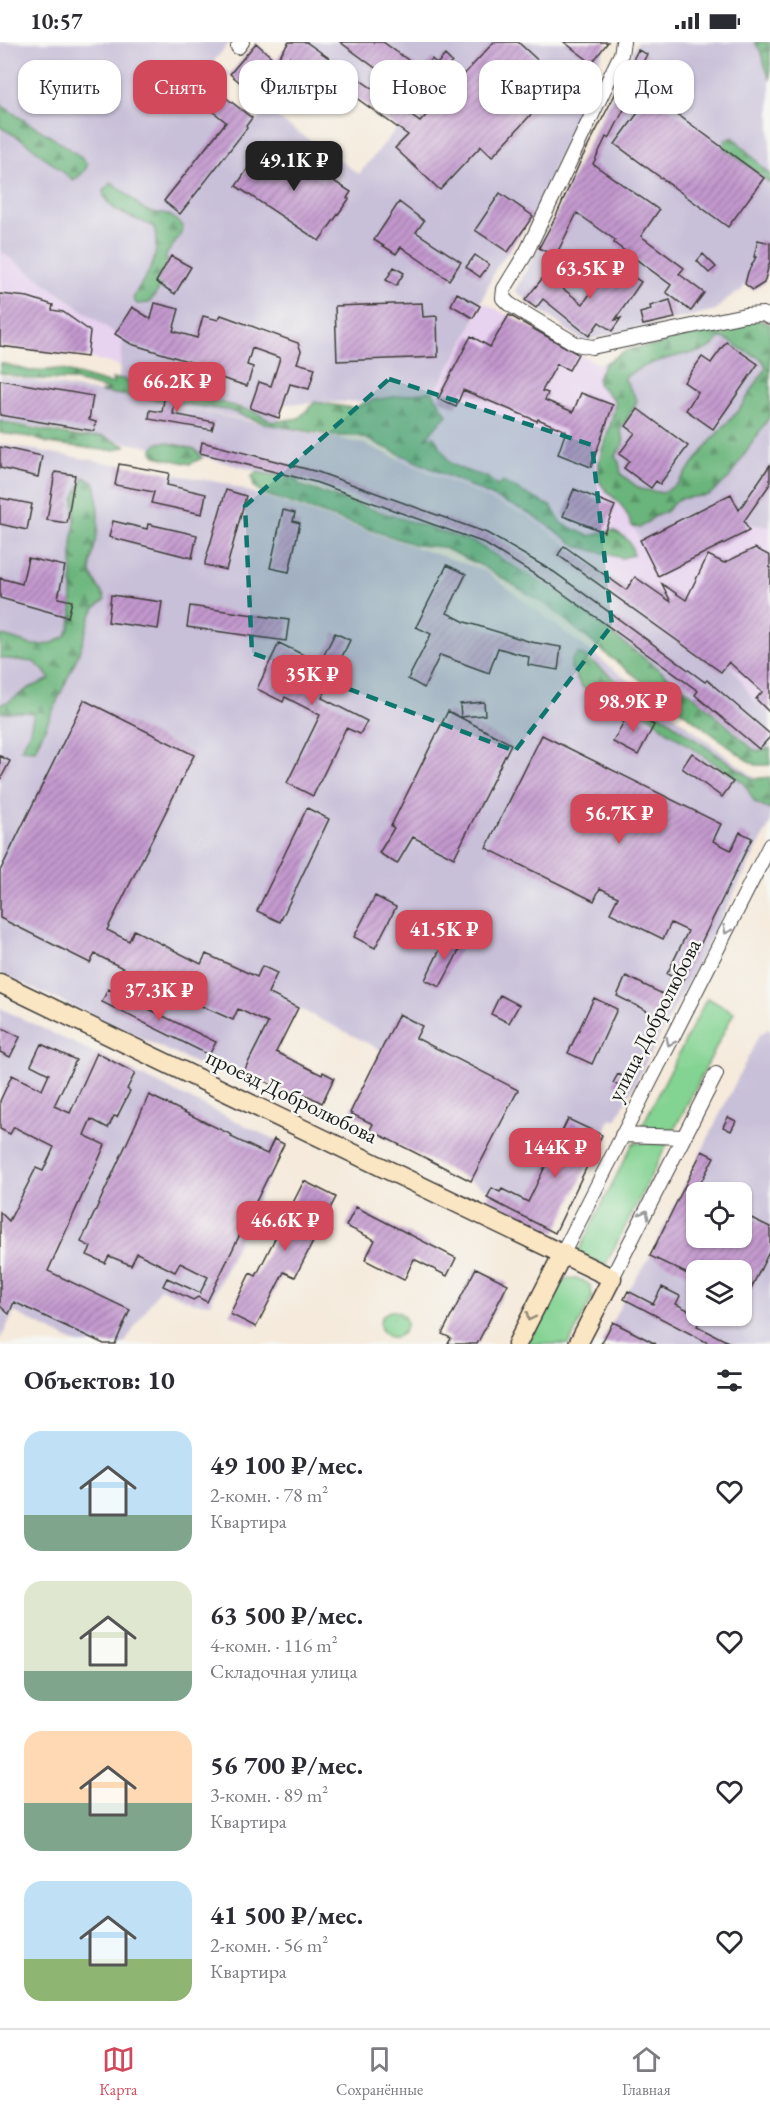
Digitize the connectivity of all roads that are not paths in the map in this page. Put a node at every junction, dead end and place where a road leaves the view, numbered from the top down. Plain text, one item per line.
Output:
1 (623, 42) edge
2 (770, 317) edge
3 (770, 845) edge
4 (0, 983) edge
5 (716, 1074) dead end
6 (622, 1135) junction
7 (684, 1137) junction
8 (563, 1253) junction
9 (612, 1278) junction
10 (517, 1344) edge
11 (578, 1344) edge

1 - 2 street
3 -> 6 street, улица Добролюбова
4 - 8 street, проезд Добролюбова
5 - 7 street
6 - 7 street
6 - 8 street, улица Добролюбова
9 -> 7 street
8 - 9 street, проезд Добролюбова
8 -> 10 street, улица Добролюбова
9 - 11 street

